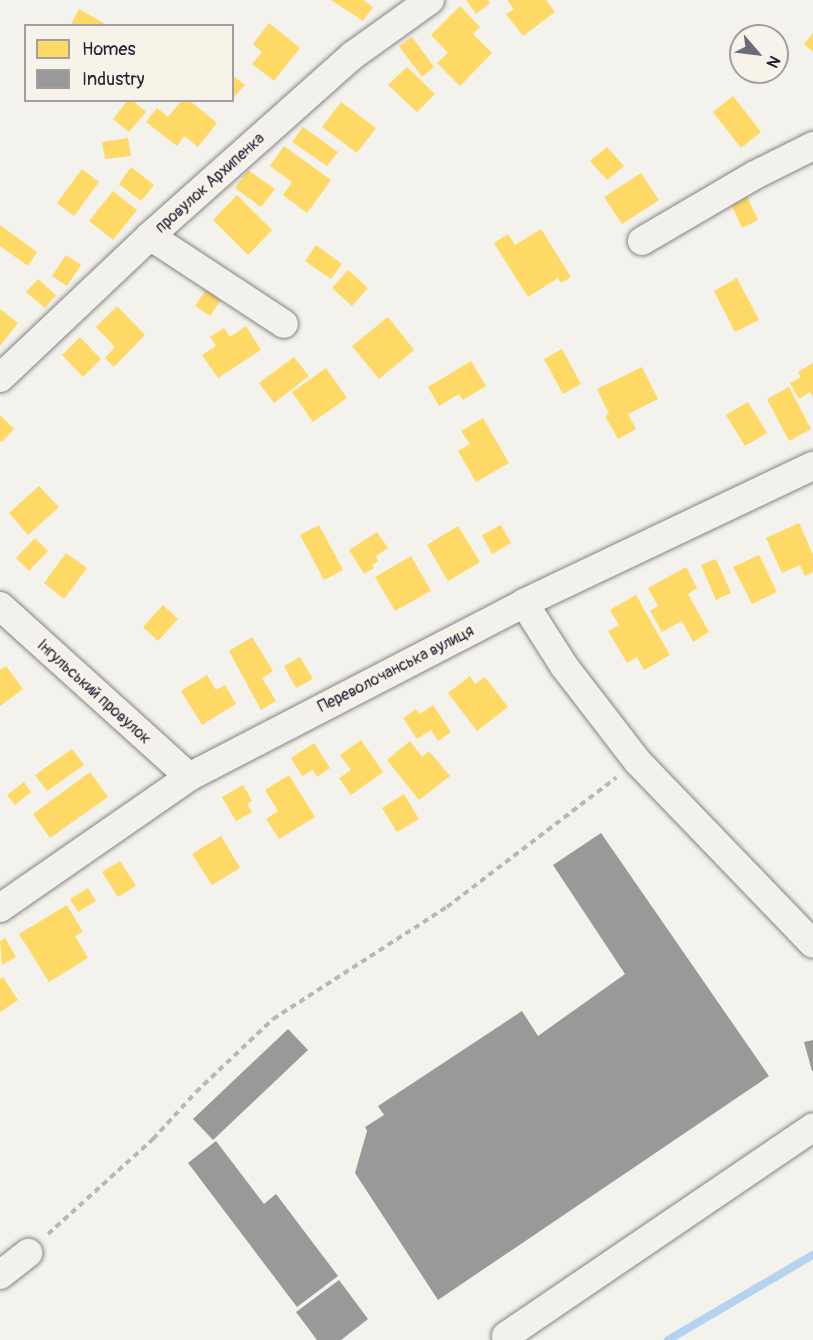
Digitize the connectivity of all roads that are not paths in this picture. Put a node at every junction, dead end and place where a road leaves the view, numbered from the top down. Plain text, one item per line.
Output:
1 (430, 0) edge
2 (813, 146) edge
3 (150, 236) junction
4 (642, 241) dead end
5 (284, 324) dead end
6 (0, 378) edge
7 (813, 466) edge
8 (524, 603) junction
9 (0, 606) edge
10 (189, 777) junction
11 (0, 908) edge
12 (813, 944) edge
13 (813, 1127) edge
14 (28, 1252) road end
15 (0, 1275) edge
16 (506, 1336) dead end

1 - 3 street, провулок Архипенка
2 - 4 street
3 - 5 street
3 - 6 street, провулок Архипенка
7 - 8 street, Переволочанська вулиця
8 - 10 street, Переволочанська вулиця
8 - 12 street
9 - 10 street, Інгульський провулок
10 - 11 street, Переволочанська вулиця
13 - 16 street
14 - 15 street

